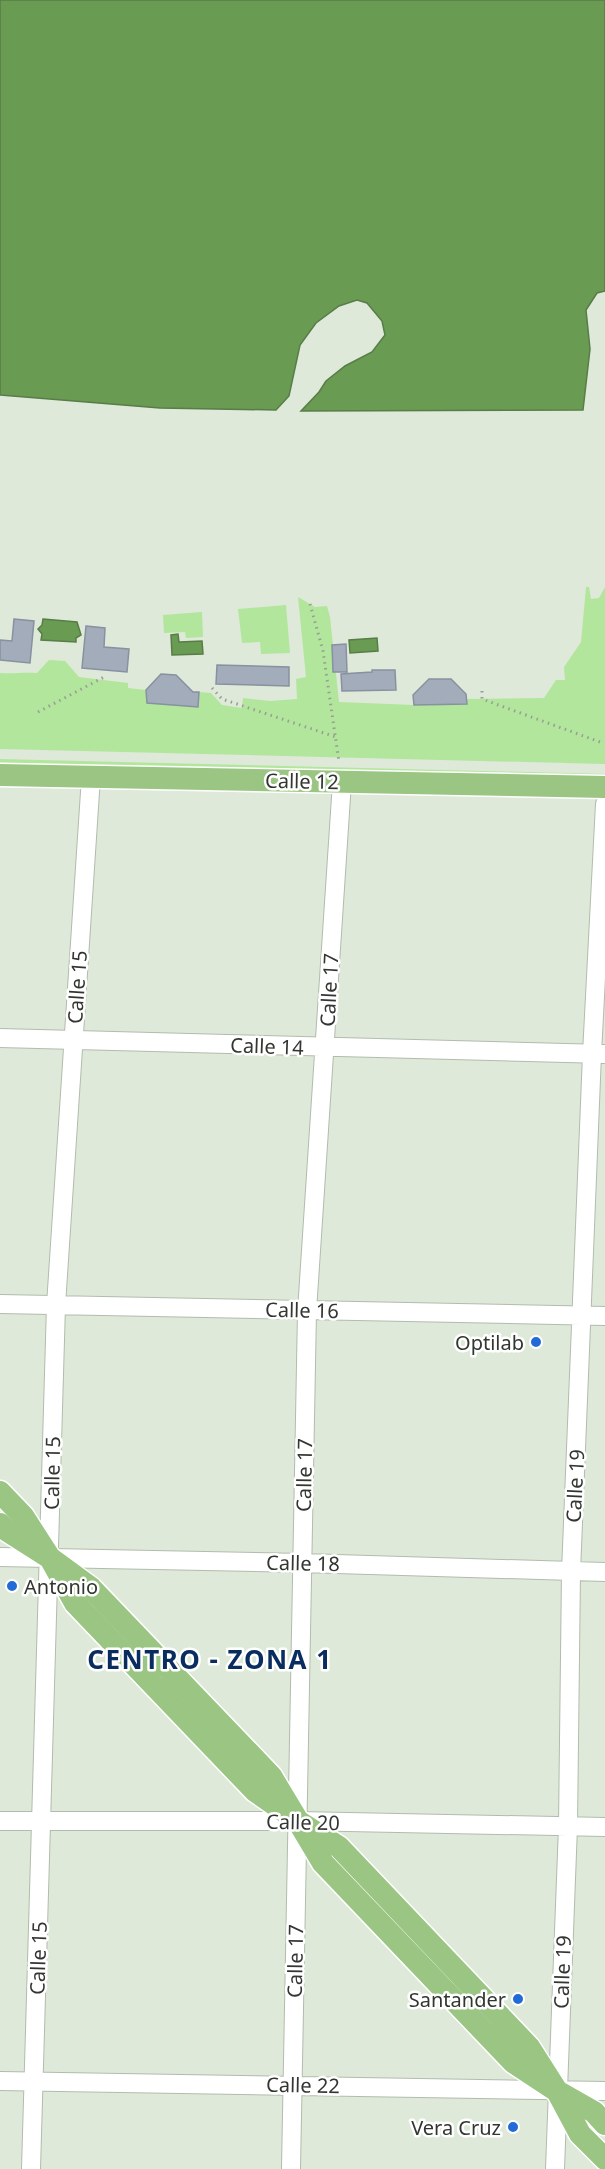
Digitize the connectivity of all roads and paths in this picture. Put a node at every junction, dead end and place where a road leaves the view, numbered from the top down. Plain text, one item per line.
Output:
1 (310, 604) dead end
2 (106, 676) dead end
3 (212, 688) dead end
4 (482, 691) dead end
5 (38, 712) dead end
6 (336, 736) junction
7 (600, 742) dead end
8 (340, 772) junction
9 (0, 775) edge
10 (91, 777) junction
11 (605, 787) edge
12 (605, 804) edge
13 (0, 1038) edge
14 (73, 1040) junction
15 (326, 1047) junction
16 (599, 1054) edge
17 (0, 1304) edge
18 (56, 1305) junction
19 (308, 1311) junction
20 (582, 1316) junction
21 (605, 1316) edge
22 (0, 1492) edge
23 (0, 1524) edge
24 (0, 1557) edge
25 (50, 1558) junction
26 (303, 1563) junction
27 (571, 1572) junction
28 (605, 1572) edge
29 (0, 1821) edge
30 (42, 1821) junction
31 (298, 1821) junction
32 (568, 1826) junction
33 (605, 1827) edge
34 (0, 2081) edge
35 (34, 2082) junction
36 (293, 2084) junction
37 (557, 2091) junction
38 (605, 2091) edge
39 (605, 2124) edge
40 (605, 2159) edge
41 (31, 2169) edge
42 (291, 2169) edge
43 (555, 2169) edge

1 - 6 path
2 - 5 path
3 - 6 path
4 - 7 path
6 - 8 path
8 - 10 main road, Calle 12
8 - 11 main road, Calle 12
8 - 15 street, Calle 17
9 - 10 main road, Calle 12
10 - 14 street, Calle 15
12 - 16 street, Calle 19
13 - 14 street, Calle 14
14 - 15 street, Calle 14
14 - 18 street, Calle 15
15 - 16 street, Calle 14
15 - 19 street, Calle 17
16 - 20 street, Calle 19
17 - 18 street, Calle 16
18 - 19 street, Calle 16
18 - 25 street, Calle 15
19 - 20 street, Calle 16
19 - 26 street, Calle 17
20 - 21 street, Calle 16
20 - 27 street, Calle 19
22 - 25 main road
23 - 25 main road
24 - 25 street, Calle 18
25 - 26 street, Calle 18
25 - 30 street, Calle 15
25 - 31 main road
26 - 27 street, Calle 18
26 - 31 street, Calle 17
27 - 28 street, Calle 18
27 - 32 street, Calle 19
29 - 30 street, Calle 20
30 - 31 street, Calle 20
30 - 35 street, Calle 15
31 - 32 street, Calle 20
31 - 36 street, Calle 17
31 - 37 main road
32 - 33 street, Calle 20
32 - 37 street, Calle 19
34 - 35 street, Calle 22
35 - 36 street, Calle 22
35 - 41 street, Calle 15
36 - 37 street, Calle 22
36 - 42 street, Calle 17
37 - 38 street, Calle 22
37 - 39 main road
37 - 40 main road
37 - 43 street, Calle 19

